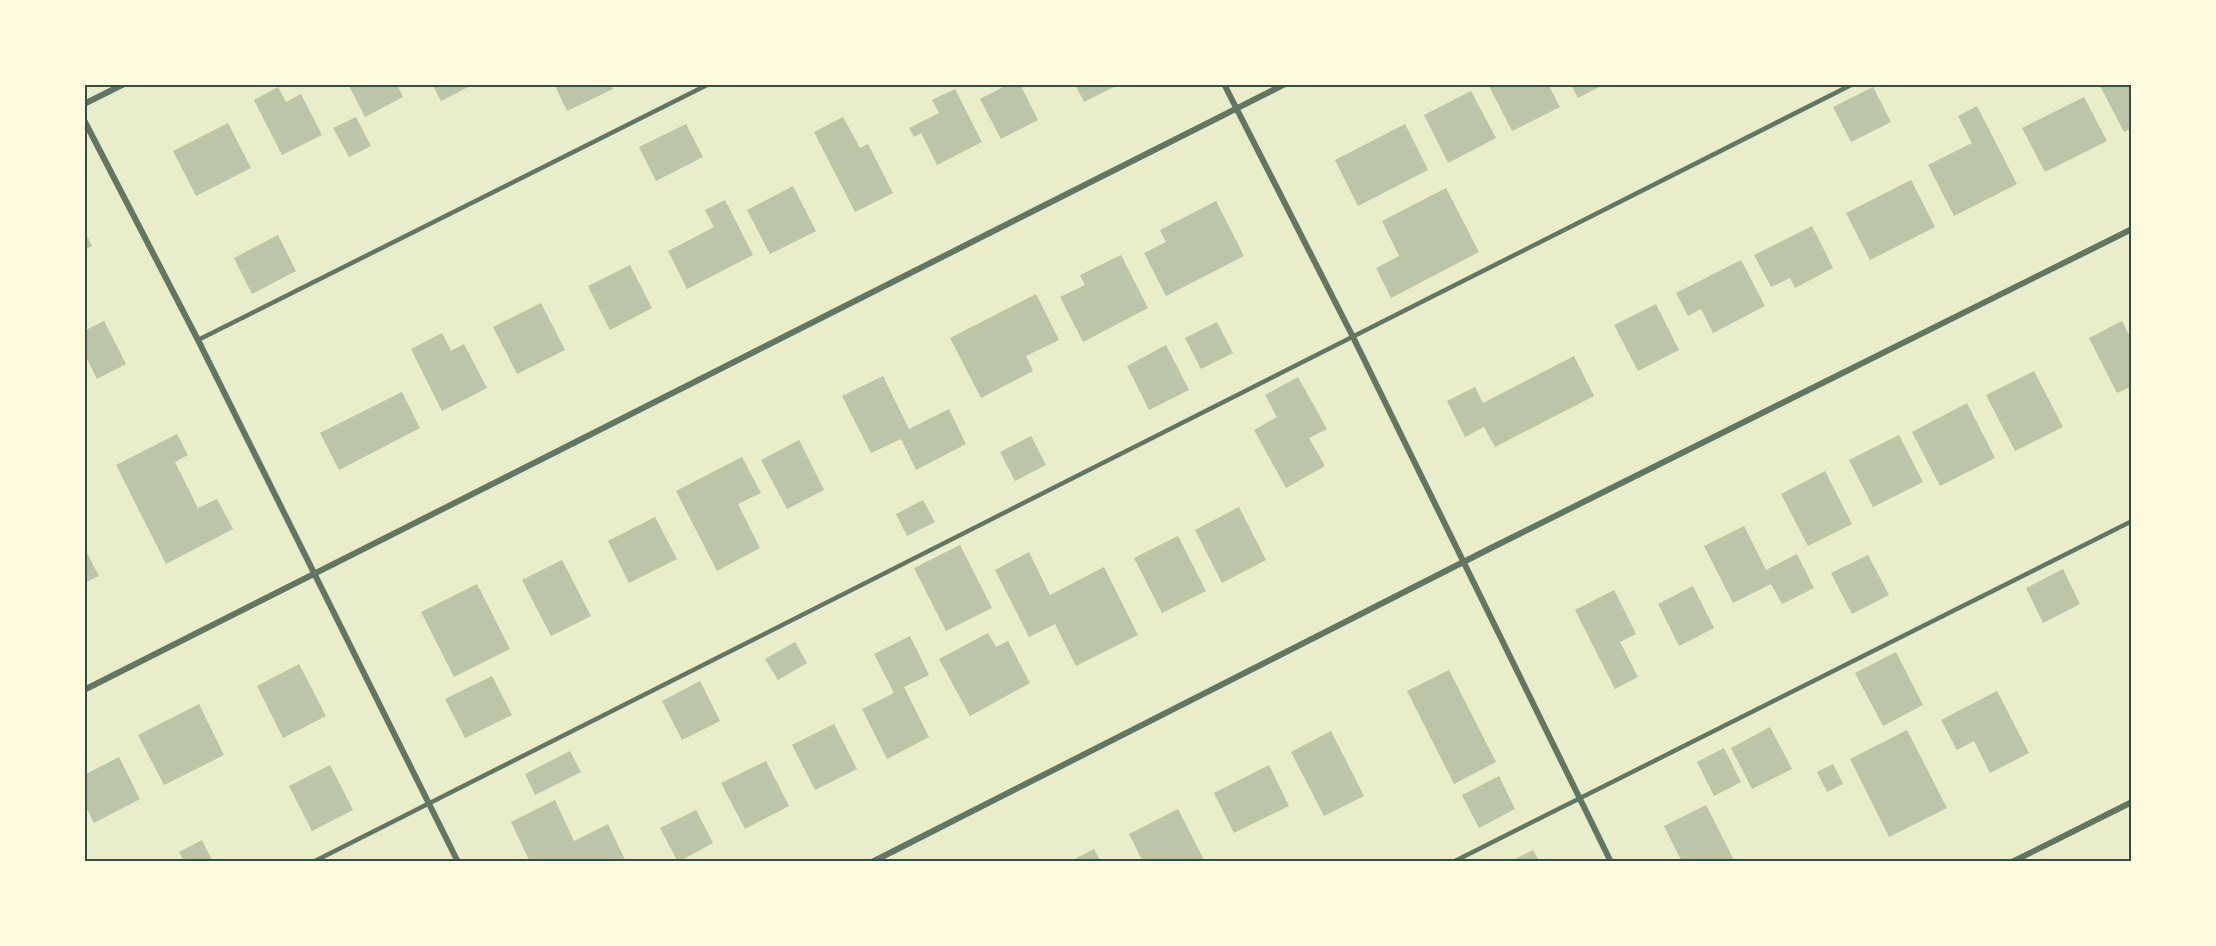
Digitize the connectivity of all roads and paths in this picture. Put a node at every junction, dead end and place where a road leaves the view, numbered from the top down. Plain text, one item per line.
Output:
1 (124, 84) edge
2 (709, 84) edge
3 (1224, 84) edge
4 (1285, 84) edge
5 (1853, 84) edge
6 (84, 104) edge
7 (1236, 109) junction
8 (84, 120) edge
9 (2132, 229) edge
10 (1353, 337) junction
11 (198, 340) junction
12 (2132, 521) edge
13 (1463, 562) junction
14 (313, 575) junction
15 (84, 690) edge
16 (1579, 798) junction
17 (2132, 802) edge
18 (429, 803) junction
19 (313, 862) edge
20 (458, 862) edge
21 (872, 862) edge
22 (1453, 862) edge
23 (1611, 862) edge
24 (2012, 862) edge

1 - 6 street
2 - 11 lane
3 - 7 street
4 - 7 street
5 - 10 lane
7 - 10 street
7 - 14 street
8 - 11 street
9 - 13 street
10 - 13 street
10 - 18 lane
11 - 14 street
12 - 16 lane
13 - 16 street
13 - 21 street
14 - 15 street
14 - 18 street
16 - 22 lane
16 - 23 street
17 - 24 street
18 - 19 lane
18 - 20 street

